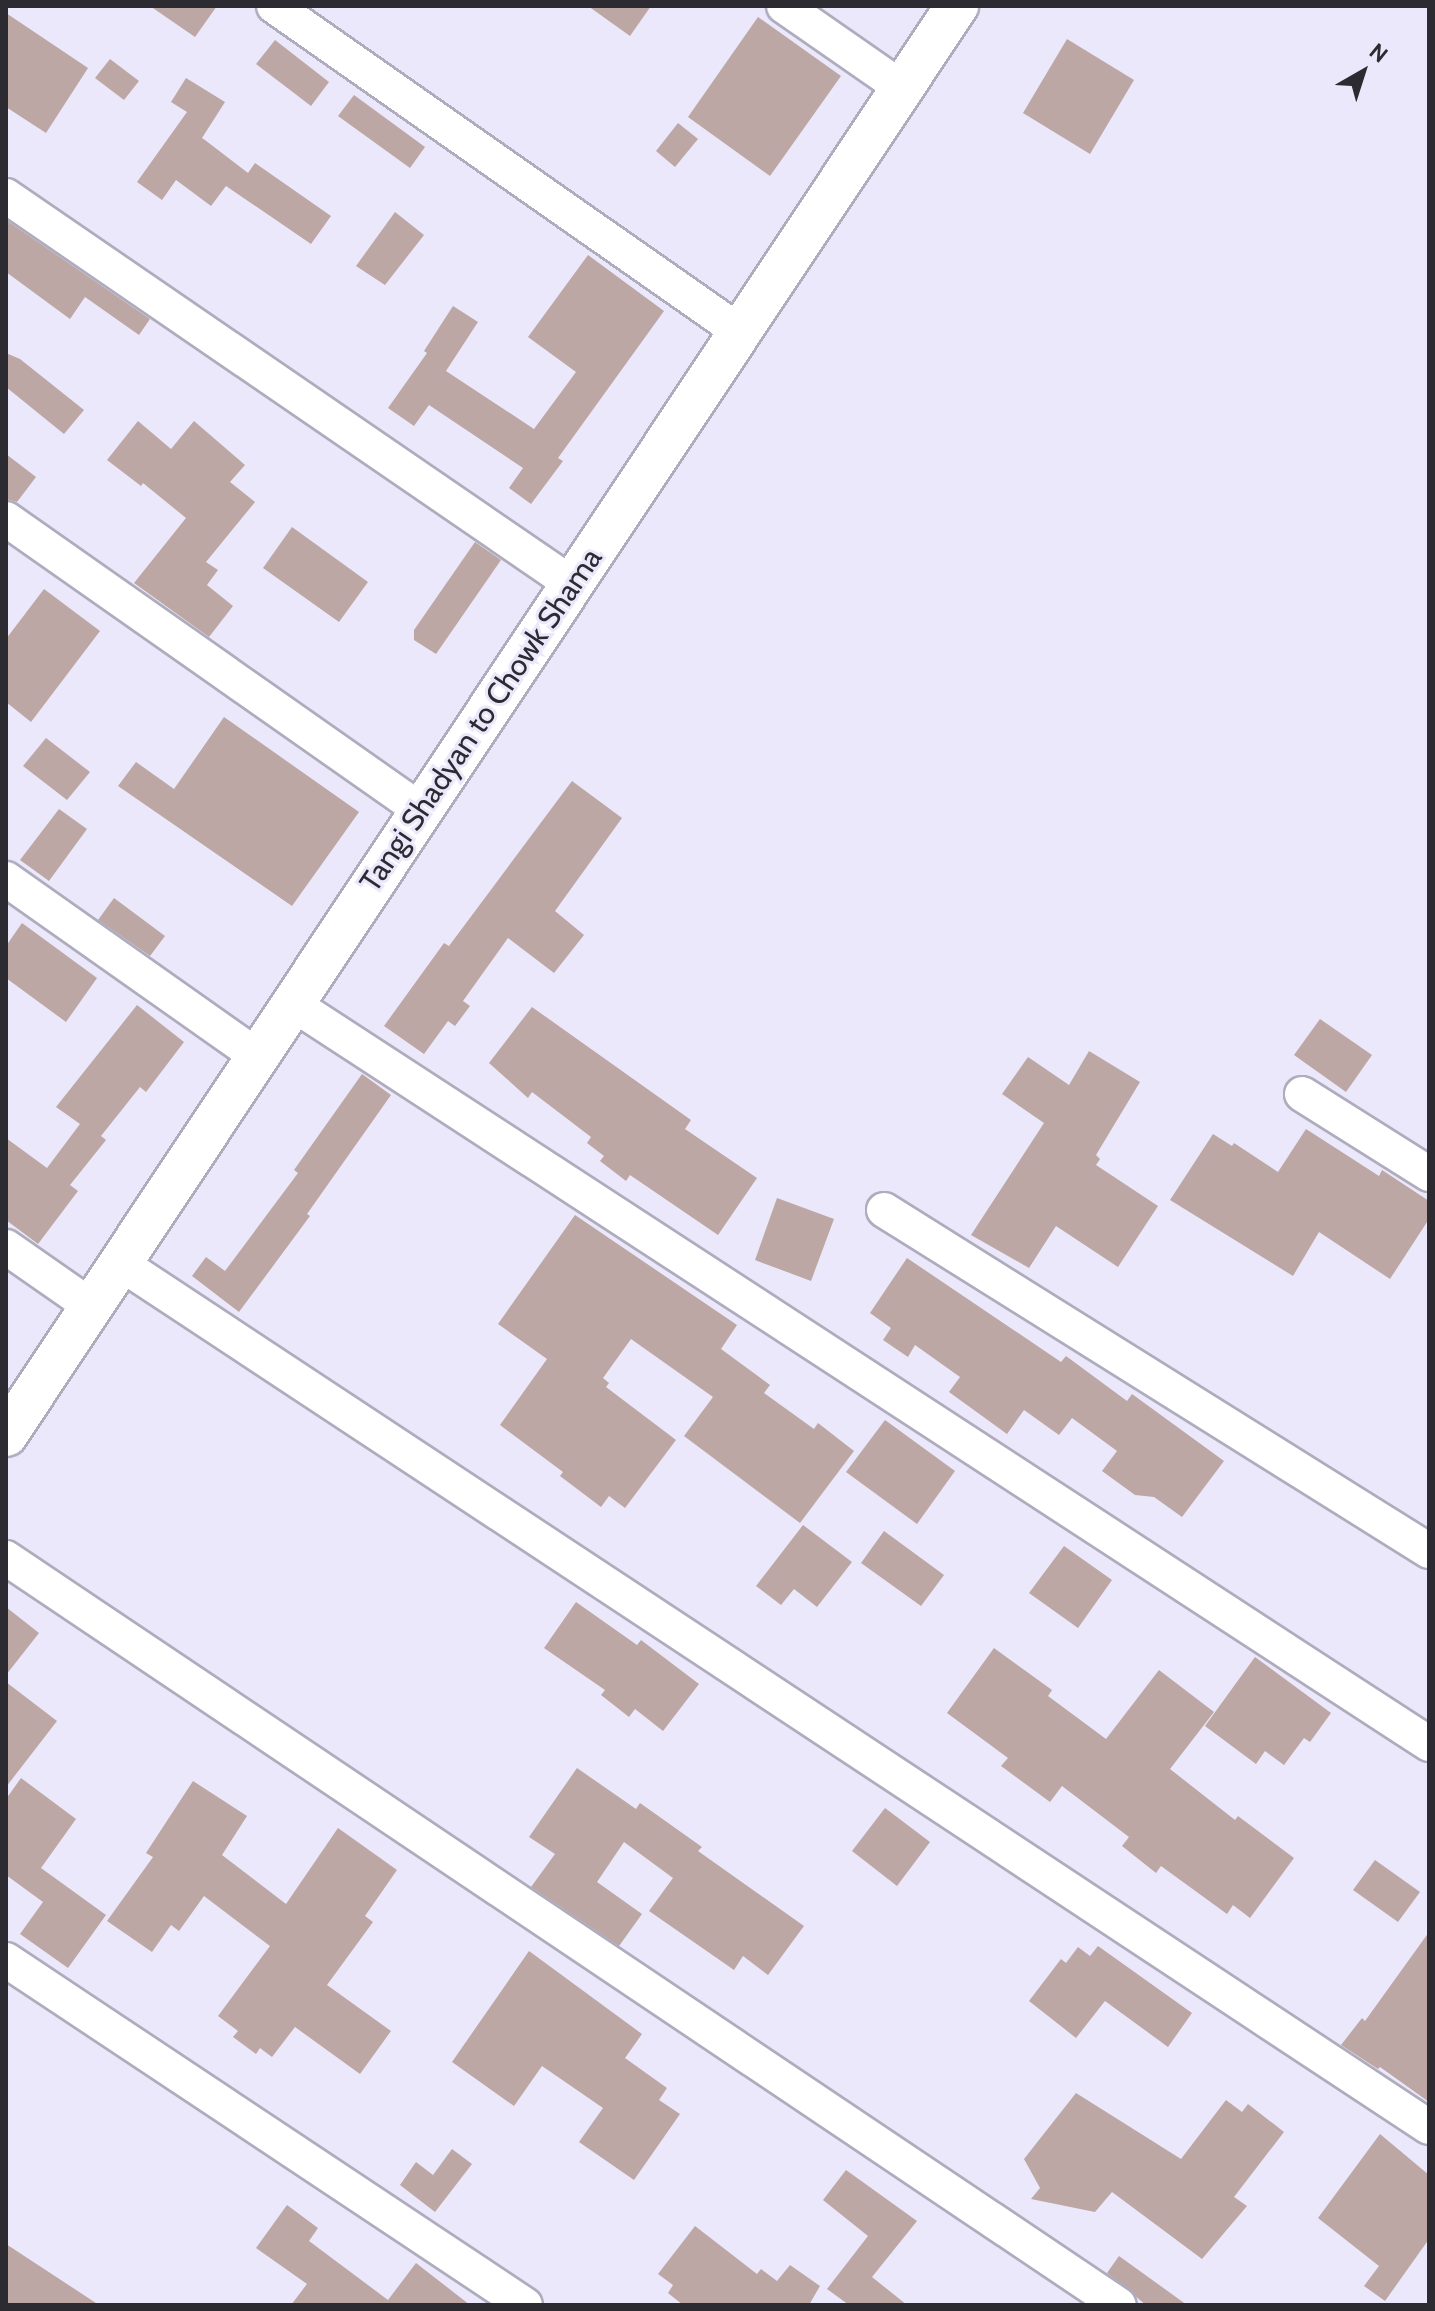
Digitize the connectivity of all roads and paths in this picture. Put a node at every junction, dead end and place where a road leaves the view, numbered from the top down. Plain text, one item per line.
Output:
1 (274, 6) edge
2 (784, 6) edge
3 (957, 6) edge
4 (902, 88) junction
5 (6, 196) edge
6 (740, 332) junction
7 (6, 519) edge
8 (572, 584) junction
9 (422, 811) junction
10 (6, 879) edge
11 (293, 1004) junction
12 (258, 1057) junction
13 (1302, 1094) dead end
14 (1429, 1174) edge
15 (884, 1210) dead end
16 (6, 1247) edge
17 (120, 1263) junction
18 (92, 1307) junction
19 (6, 1435) edge
20 (1429, 1551) edge
21 (6, 1558) edge
22 (1429, 1744) edge
23 (6, 1960) edge
24 (1429, 2127) edge
25 (525, 2305) edge
26 (1119, 2305) edge

1 - 6 street
2 - 4 street
3 - 4 main road, Tangi Shadyan to Chowk Shama
4 - 6 main road, Tangi Shadyan to Chowk Shama
5 - 8 street
6 - 8 main road, Tangi Shadyan to Chowk Shama
7 - 9 street
8 - 9 main road, Tangi Shadyan to Chowk Shama
9 - 11 main road, Tangi Shadyan to Chowk Shama
10 - 12 street
11 - 12 main road, Tangi Shadyan to Chowk Shama
11 - 22 street
12 - 17 main road, Tangi Shadyan to Chowk Shama
13 - 14 street
15 - 20 street
16 - 18 street
17 - 18 main road, Tangi Shadyan to Chowk Shama
17 - 24 street
18 - 19 main road, Tangi Shadyan to Chowk Shama
21 - 26 street
23 - 25 street

